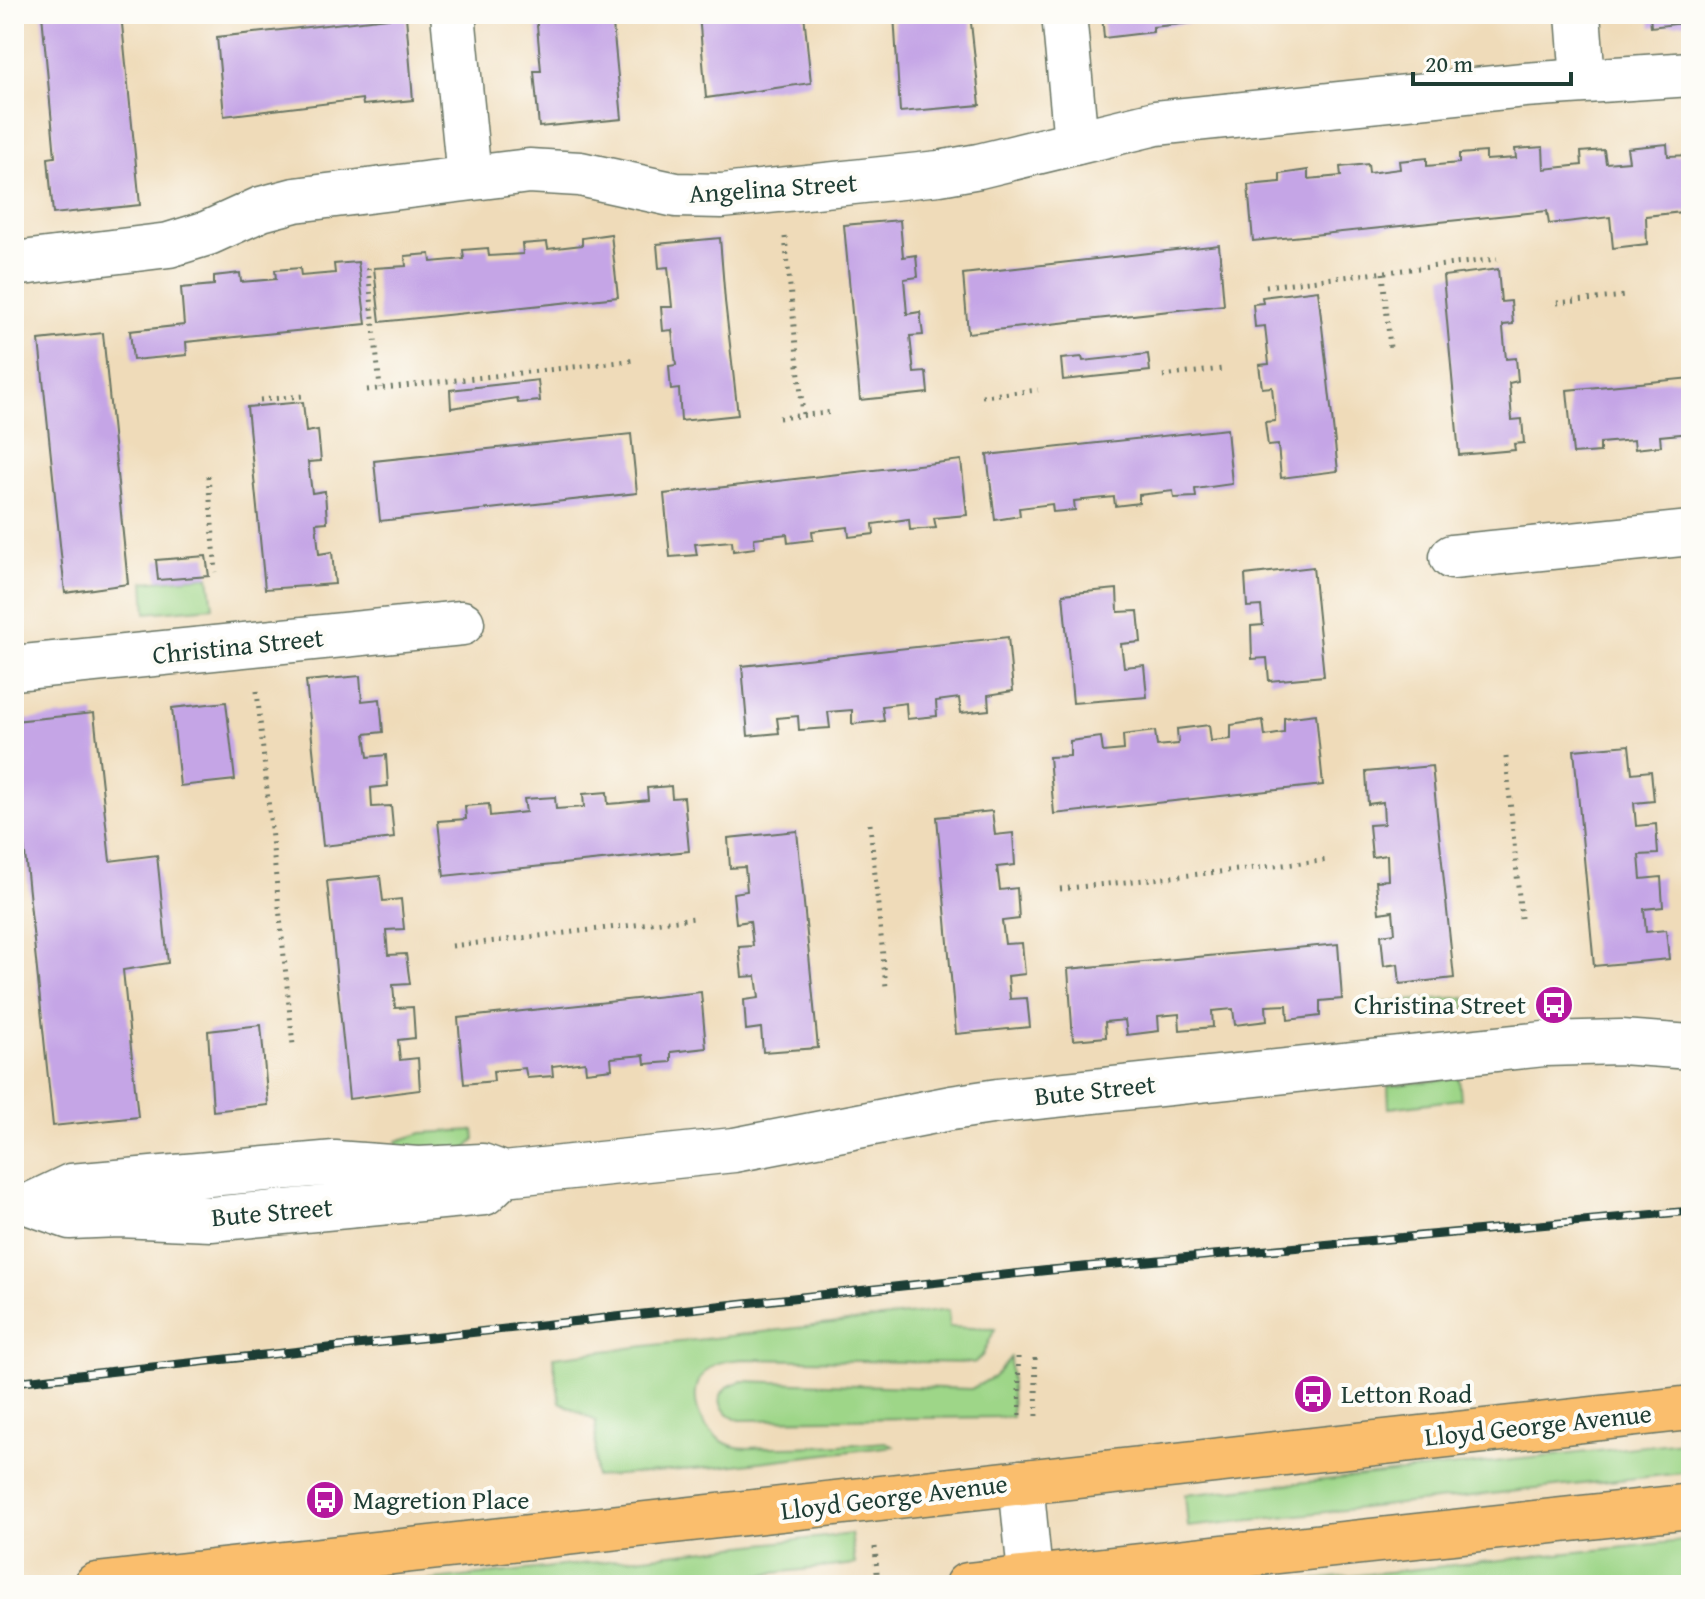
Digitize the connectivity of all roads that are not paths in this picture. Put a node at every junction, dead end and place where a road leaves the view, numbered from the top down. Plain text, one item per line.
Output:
1 (453, 14) edge
2 (1064, 14) edge
3 (1578, 14) edge
4 (1691, 74) edge
5 (1583, 80) junction
6 (1076, 142) junction
7 (469, 178) junction
8 (14, 264) edge
9 (1691, 533) edge
10 (1452, 557) dead end
11 (462, 623) dead end
12 (14, 668) edge
13 (1691, 1047) edge
14 (24, 1206) edge
15 (1691, 1408) edge
16 (1021, 1482) junction
17 (1691, 1506) edge
18 (1031, 1582) edge
19 (96, 1585) edge
20 (967, 1585) edge

1 - 7 street
2 - 6 street
3 - 5 street
4 - 5 street, Angelina Street
5 - 6 street, Angelina Street
6 - 7 street, Angelina Street
7 - 8 street, Angelina Street
9 - 10 street
11 - 12 street, Christina Street
13 - 14 street, Bute Street
15 - 16 main road, Lloyd George Avenue
16 - 18 street
16 - 19 main road, Lloyd George Avenue
17 - 18 main road
18 - 20 main road

